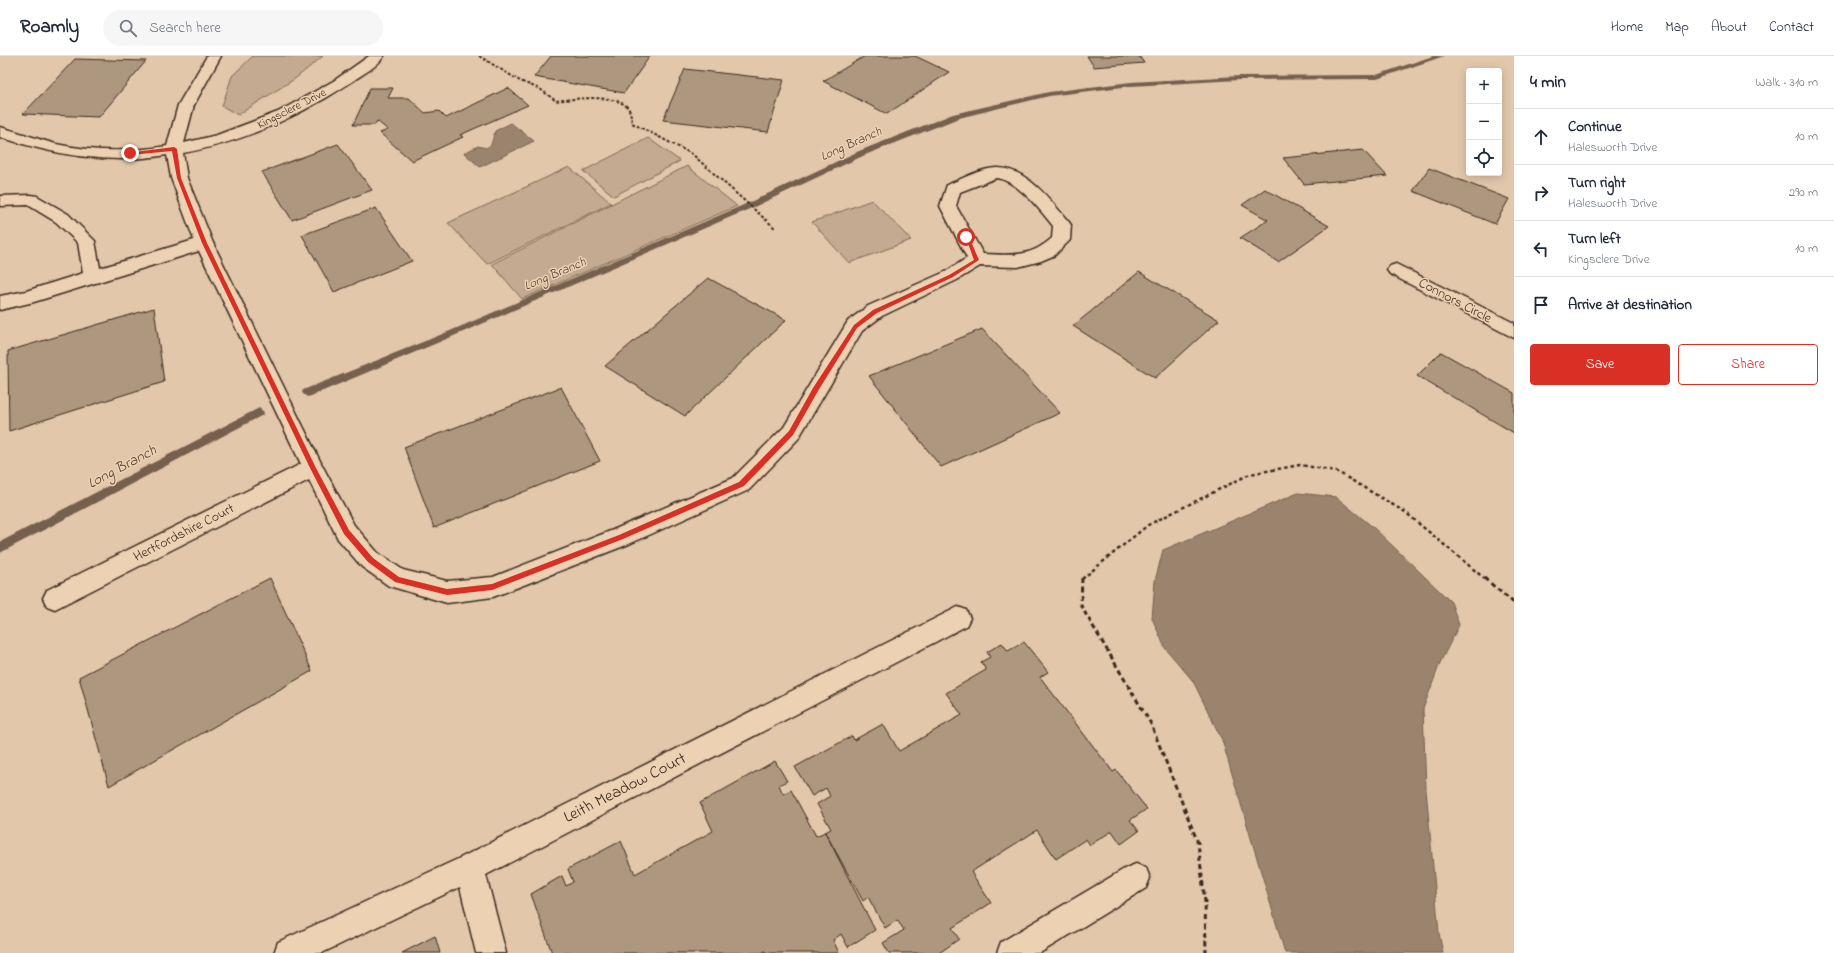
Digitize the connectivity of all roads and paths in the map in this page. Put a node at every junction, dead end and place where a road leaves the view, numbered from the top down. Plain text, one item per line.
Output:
1 (214, 56) edge
2 (377, 56) edge
3 (479, 56) edge
4 (0, 132) edge
5 (174, 149) junction
6 (0, 201) edge
7 (775, 228) dead end
8 (204, 243) junction
9 (977, 260) junction
10 (1396, 270) dead end
11 (93, 277) junction
12 (0, 303) edge
13 (1514, 331) edge
14 (313, 468) junction
15 (55, 598) dead end
16 (1514, 603) edge
17 (958, 618) dead end
18 (470, 868) junction
19 (1136, 878) dead end
20 (289, 953) edge
21 (491, 953) edge
22 (1012, 953) edge
23 (1206, 953) edge

1 - 5 street
2 - 5 street, Kingsclere Drive
3 - 7 path
4 - 5 street, Kingsclere Drive
5 - 8 street
6 - 11 street
8 - 11 street
8 - 14 street
9 - 9 street
9 - 14 street
10 - 13 street, Connors Circle
11 - 12 street
14 - 15 street, Hertfordshire Court
16 - 23 path
17 - 18 street, Leith Meadow Court
18 - 20 street, Leith Meadow Court
18 - 21 street
19 - 22 street

